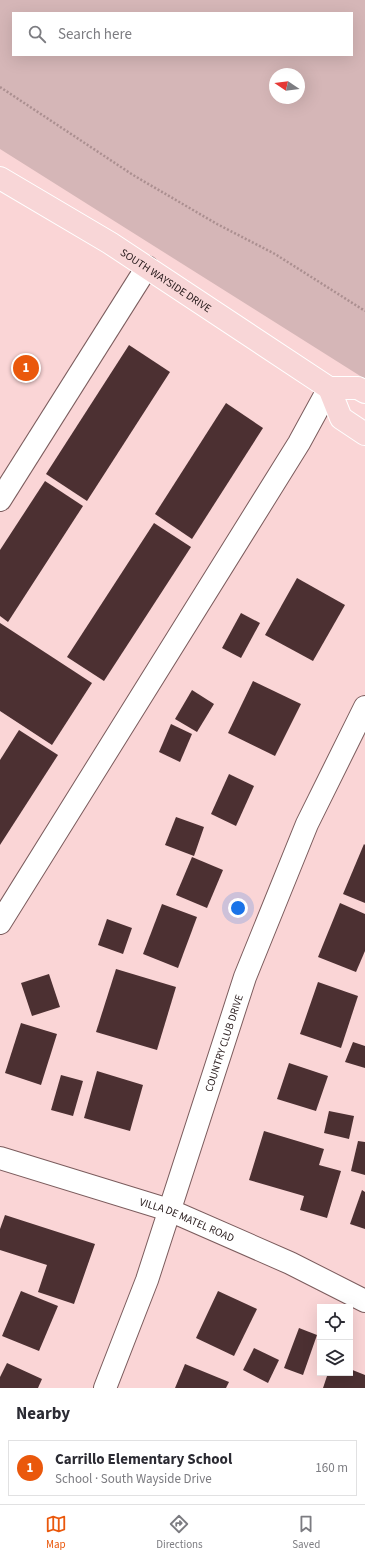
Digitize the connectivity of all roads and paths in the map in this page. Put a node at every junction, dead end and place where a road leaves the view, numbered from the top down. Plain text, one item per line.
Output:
1 (0, 87) edge
2 (0, 178) edge
3 (147, 267) junction
4 (365, 311) edge
5 (329, 388) junction
6 (365, 392) edge
7 (364, 434) edge
8 (0, 500) edge
9 (365, 707) edge
10 (0, 923) edge
11 (0, 1158) edge
12 (169, 1210) junction
13 (365, 1301) edge
14 (105, 1388) edge

1 - 4 path
2 - 3 main road, SOUTH WAYSIDE DRIVE
3 - 5 main road, SOUTH WAYSIDE DRIVE
3 - 8 street
5 - 6 main road
5 - 7 main road
5 - 10 street
9 - 12 street, COUNTRY CLUB DRIVE
11 - 12 street, VILLA DE MATEL ROAD
12 - 13 street, VILLA DE MATEL ROAD
12 - 14 street, COUNTRY CLUB DRIVE

